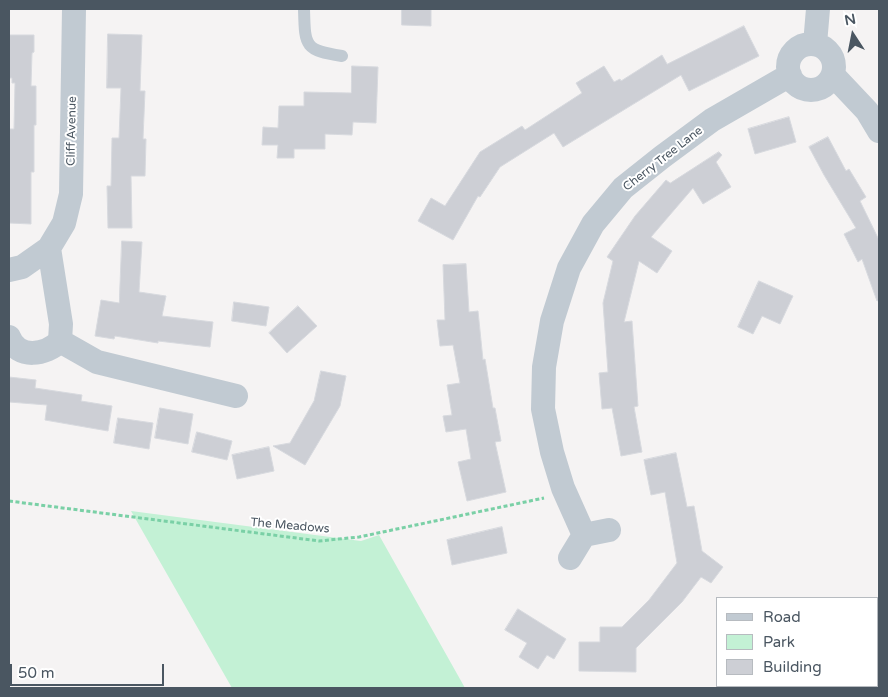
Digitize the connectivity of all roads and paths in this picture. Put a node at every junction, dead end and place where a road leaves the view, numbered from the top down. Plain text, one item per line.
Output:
1 (74, 9) edge
2 (304, 9) edge
3 (818, 9) edge
4 (815, 44) junction
5 (342, 56) dead end
6 (790, 75) junction
7 (833, 75) junction
8 (879, 131) edge
9 (49, 248) junction
10 (9, 270) edge
11 (9, 337) edge
12 (60, 341) junction
13 (236, 396) dead end
14 (566, 493) junction
15 (9, 501) edge
16 (609, 530) dead end
17 (584, 535) junction
18 (570, 558) dead end

1 - 9 street, Cliff Avenue
2 - 5 lane
3 - 4 street
4 - 6 street
4 - 7 street
6 - 7 street
6 - 14 street, Cherry Tree Lane
7 - 8 street
9 - 10 street, Cliff Avenue
9 - 12 street
11 - 12 street
12 - 13 street
14 - 15 path, The Meadows
14 - 17 street, Cherry Tree Lane
16 - 17 street
17 - 18 street

